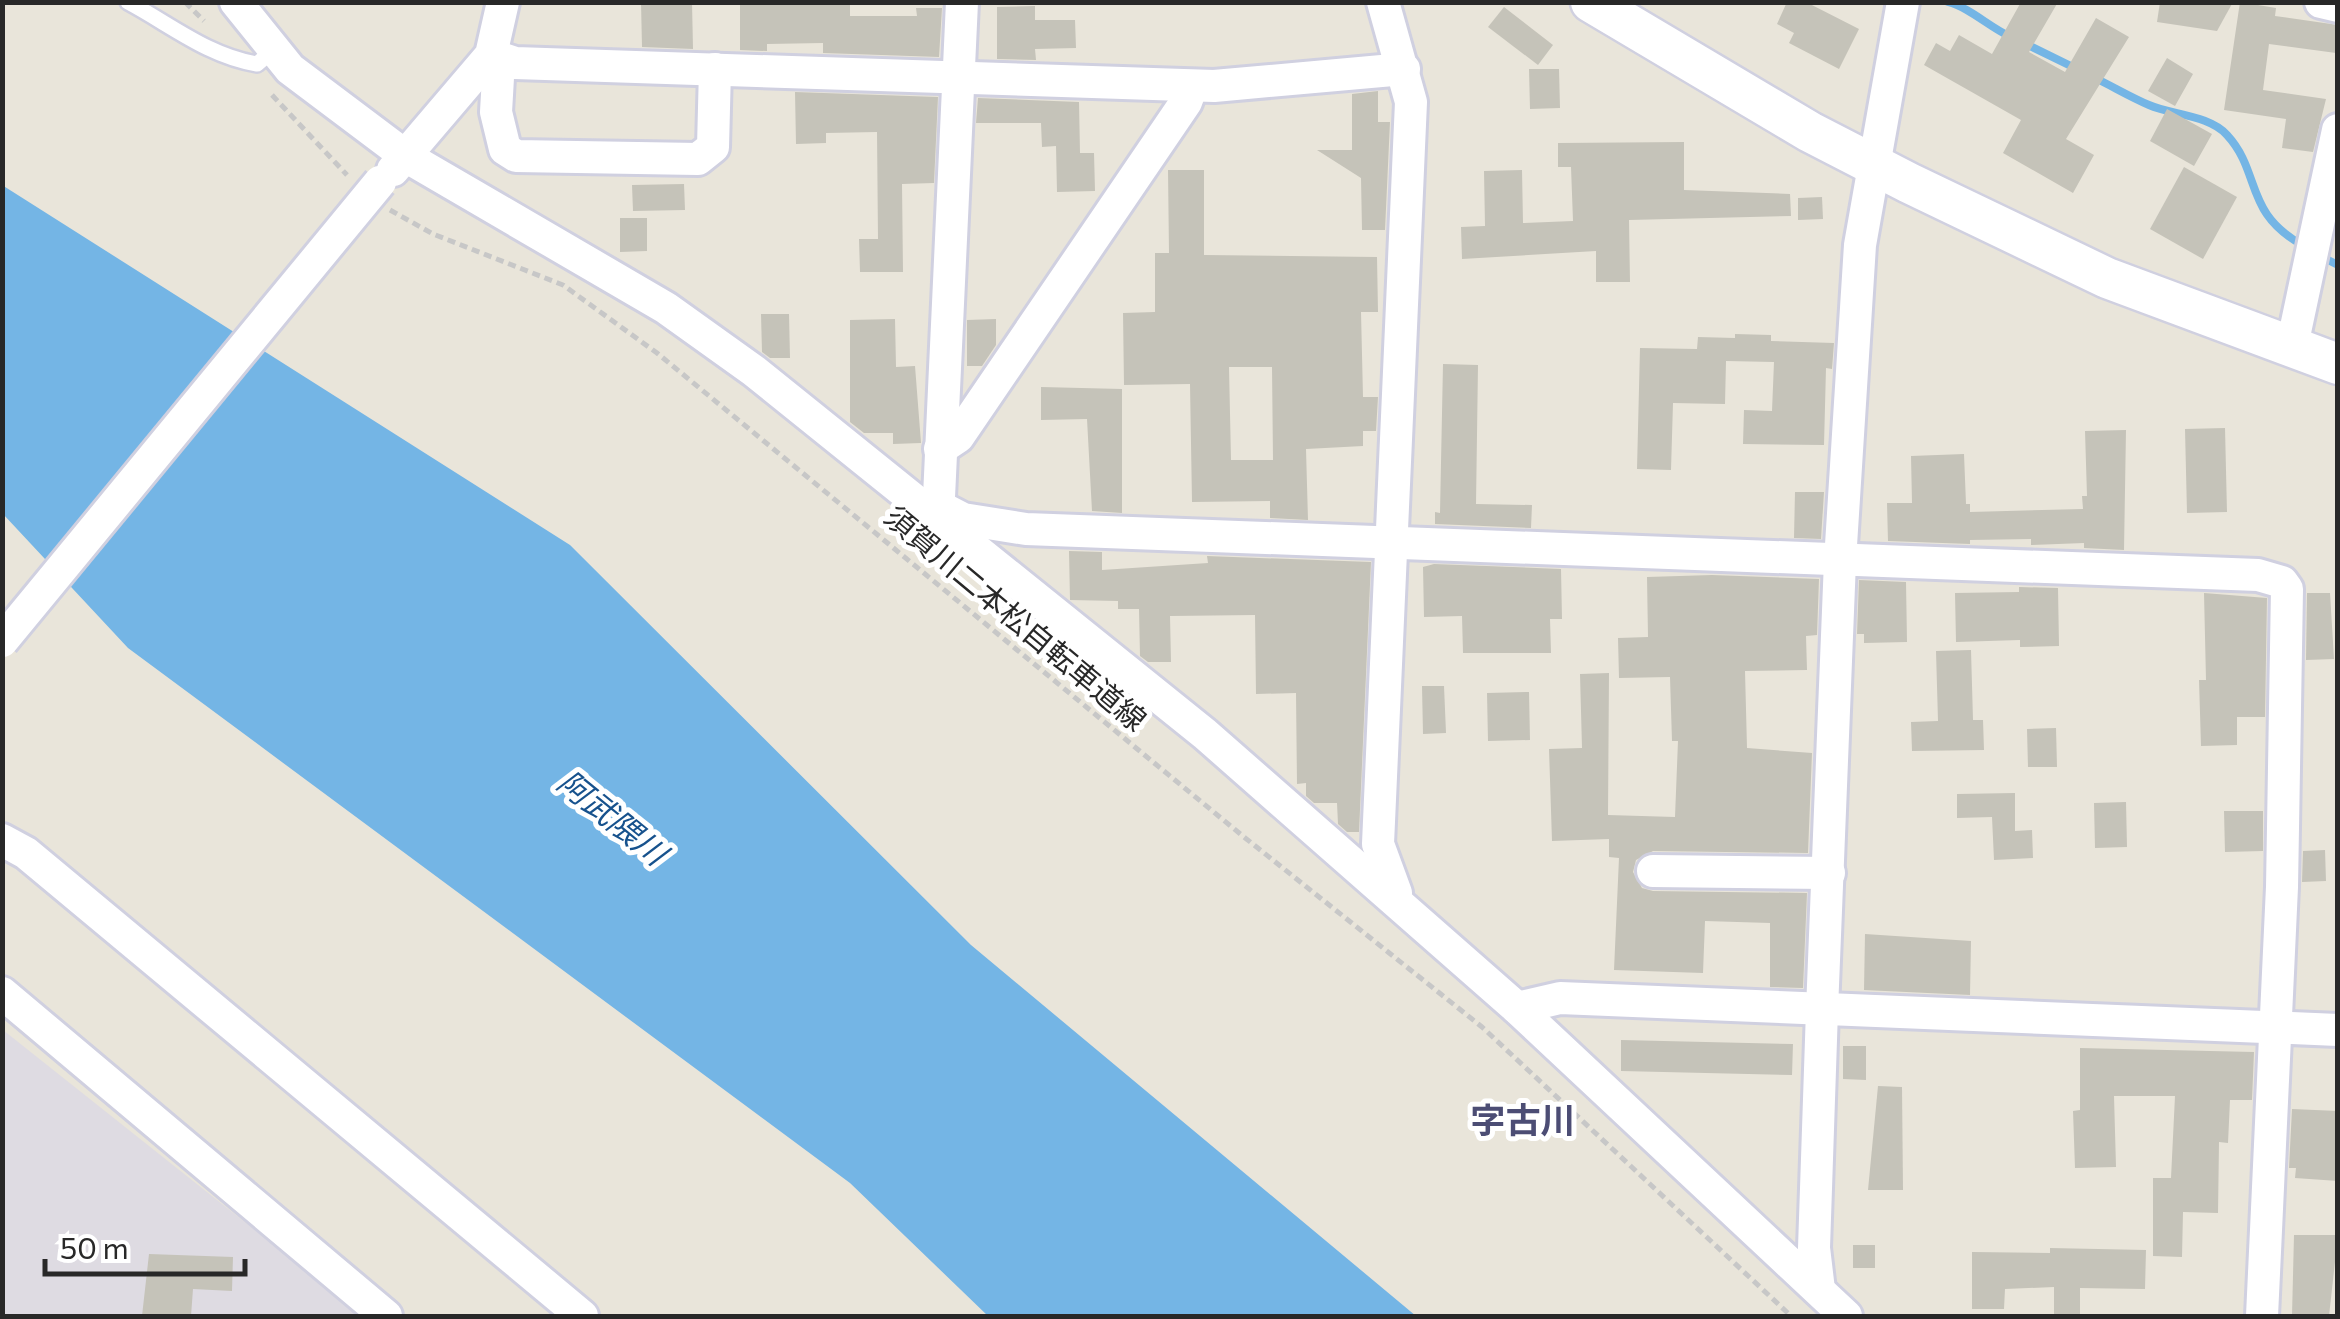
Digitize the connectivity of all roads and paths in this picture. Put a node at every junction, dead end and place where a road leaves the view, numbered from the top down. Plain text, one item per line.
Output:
1 (128, 2) edge
2 (184, 2) edge
3 (236, 2) edge
4 (504, 2) edge
5 (962, 2) edge
6 (1383, 2) edge
7 (1591, 2) edge
8 (1902, 2) edge
9 (2321, 2) edge
10 (2338, 6) edge
11 (206, 24) dead end
12 (256, 56) junction
13 (495, 57) junction
14 (715, 69) junction
15 (1404, 69) junction
16 (958, 80) junction
17 (1192, 86) junction
18 (2338, 130) edge
19 (407, 157) junction
20 (1875, 165) junction
21 (375, 192) junction
22 (2292, 346) junction
23 (2338, 364) edge
24 (940, 449) junction
25 (933, 510) junction
26 (1394, 542) junction
27 (1840, 561) junction
28 (2, 641) edge
29 (14, 846) edge
30 (1653, 871) dead end
31 (1829, 873) junction
32 (2, 876) edge
33 (1396, 899) junction
34 (2, 993) edge
35 (1517, 1008) junction
36 (1822, 1010) junction
37 (2276, 1026) junction
38 (2338, 1030) edge
39 (1819, 1290) junction
40 (386, 1316) edge
41 (582, 1316) edge
42 (1791, 1316) edge
43 (1846, 1316) edge
44 (2262, 1316) edge

1 - 12 lane
2 - 11 path
3 - 12 street
4 - 13 street
5 - 16 street
6 - 15 street
7 - 20 street
8 - 20 street
9 - 10 street
12 - 19 street
12 - 21 path, 須賀川二本松自転車道線
13 - 14 street
13 - 14 street
13 - 19 street
14 - 16 street
15 - 17 street
15 - 26 street
16 - 17 street
16 - 24 street
17 - 24 street
18 - 22 street
19 - 21 street
19 - 25 street
20 - 22 street
20 - 27 street
21 - 28 street, bridge
21 - 42 path, 須賀川二本松自転車道線
22 - 23 street
24 - 25 street
25 - 26 street
25 - 33 street
26 - 27 street
26 - 33 street
27 - 31 street
27 - 37 street
29 - 32 street
29 - 41 street
30 - 31 street
31 - 36 street
33 - 35 street
34 - 40 street
35 - 36 street
35 - 39 street
36 - 37 street
36 - 39 street
37 - 38 street
37 - 44 street
39 - 43 street

